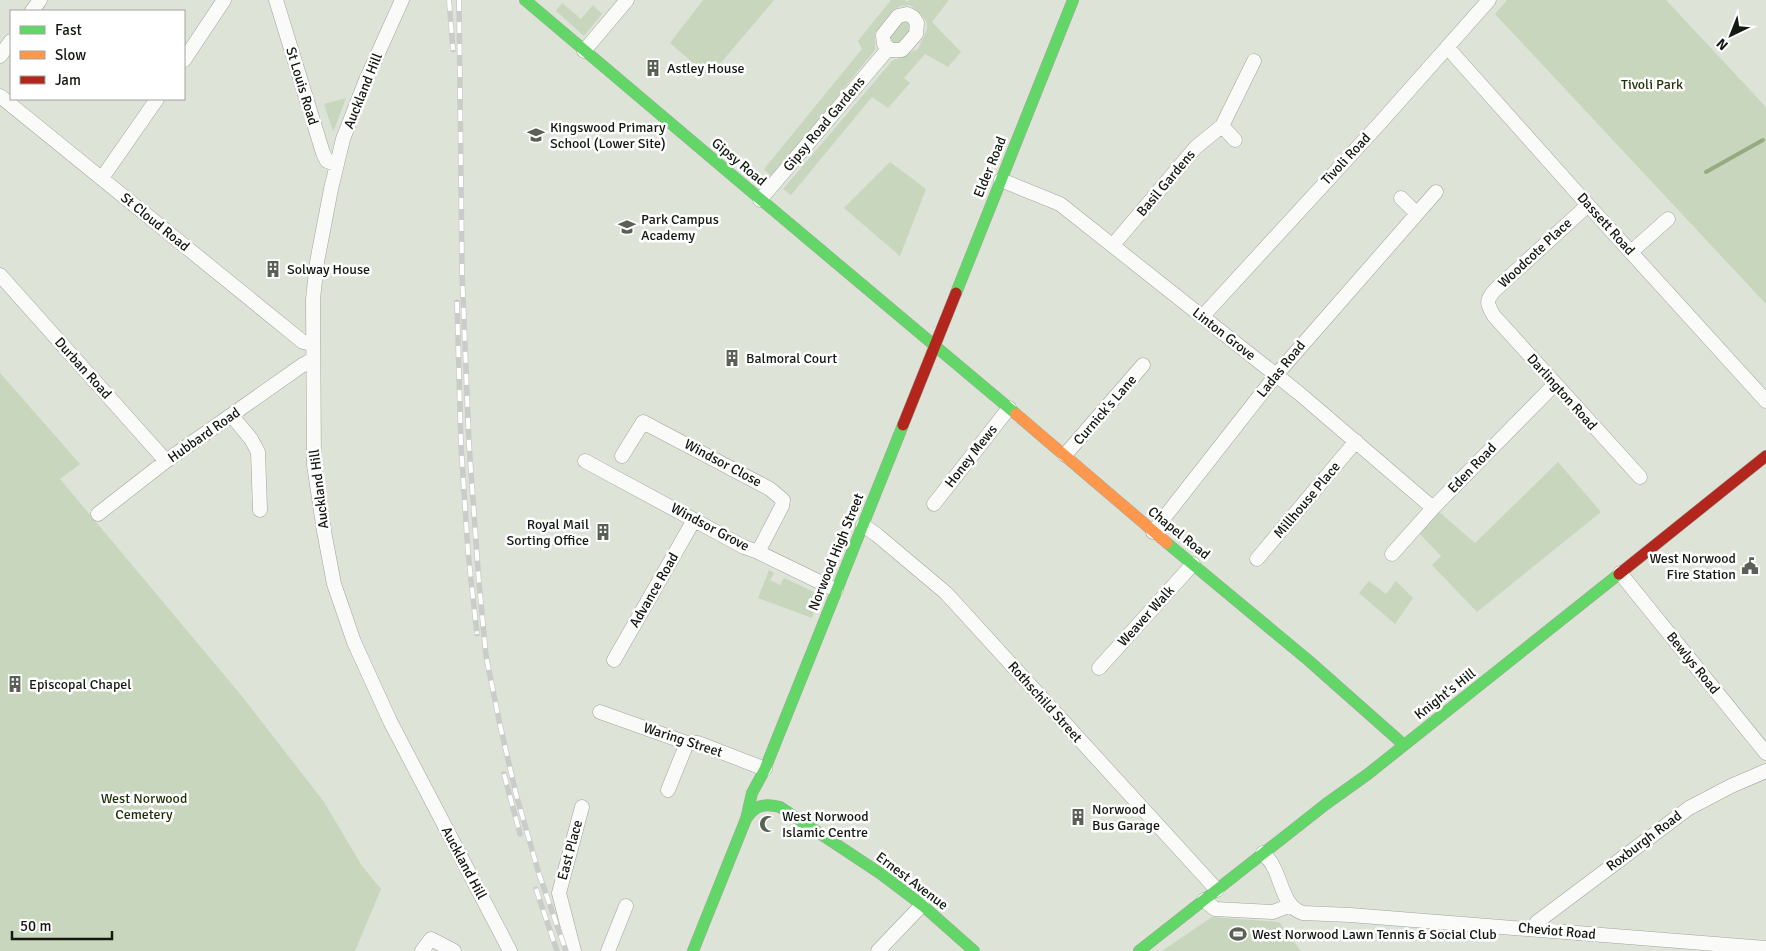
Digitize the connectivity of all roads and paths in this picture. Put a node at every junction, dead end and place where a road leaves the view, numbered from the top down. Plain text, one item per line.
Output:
1 (224, 0) edge
2 (276, 0) edge
3 (402, 0) edge
4 (524, 0) edge
5 (627, 0) edge
6 (1073, 0) edge
7 (1489, 0) edge
8 (10, 41) edge
9 (1447, 47) junction
10 (888, 49) dead end
11 (584, 51) junction
12 (0, 56) edge
13 (185, 58) edge
14 (1254, 61) dead end
15 (0, 96) edge
16 (156, 100) edge
17 (1222, 126) junction
18 (1235, 140) dead end
19 (336, 164) junction
20 (102, 178) junction
21 (1001, 180) junction
22 (1436, 192) dead end
23 (1401, 198) dead end
24 (760, 200) junction
25 (1588, 205) junction
26 (1416, 213) junction
27 (1668, 219) dead end
28 (1113, 245) junction
29 (1631, 252) junction
30 (0, 275) edge
31 (1487, 304) joint
32 (1202, 317) junction
33 (312, 344) junction
34 (935, 346) junction
35 (313, 359) junction
36 (1143, 365) dead end
37 (1276, 374) junction
38 (1554, 384) junction
39 (1766, 401) edge
40 (1009, 408) junction
41 (232, 416) junction
42 (1356, 441) junction
43 (1066, 454) junction
44 (622, 456) dead end
45 (166, 461) junction
46 (585, 461) dead end
47 (1764, 462) edge
48 (1640, 477) dead end
49 (934, 504) dead end
50 (1433, 508) junction
51 (260, 510) dead end
52 (98, 514) dead end
53 (694, 520) junction
54 (863, 525) junction
55 (1153, 532) junction
56 (758, 552) junction
57 (1392, 554) dead end
58 (1257, 559) dead end
59 (1193, 564) junction
60 (1620, 573) junction
61 (836, 590) junction
62 (614, 660) dead end
63 (1099, 668) dead end
64 (600, 712) dead end
65 (687, 743) junction
66 (1404, 745) junction
67 (1766, 753) edge
68 (765, 769) junction
69 (1766, 771) edge
70 (668, 790) dead end
71 (582, 807) dead end
72 (780, 807) junction
73 (746, 819) junction
74 (1263, 853) junction
75 (1217, 890) junction
76 (1204, 900) junction
77 (922, 905) junction
78 (1291, 905) junction
79 (626, 906) dead end
80 (1534, 930) junction
81 (1766, 948) edge
82 (422, 951) edge
83 (454, 951) edge
84 (510, 951) edge
85 (574, 951) edge
86 (608, 951) edge
87 (693, 951) edge
88 (878, 951) edge
89 (974, 951) edge
90 (1139, 951) edge

1 - 13 street
2 - 19 street, St Louis Road
3 - 19 street, Auckland Hill
4 - 11 main road, Gipsy Road
5 - 11 street
6 - 21 main road, Elder Road
7 - 9 street, Tivoli Road
8 - 12 street
9 - 25 street, Dassett Road
9 - 32 street, Tivoli Road
10 - 24 street, Gipsy Road Gardens
11 - 24 main road, Gipsy Road
14 - 17 street, Basil Gardens
15 - 20 street, St Cloud Road
16 - 20 street
17 - 18 street
17 - 28 street, Basil Gardens
19 - 33 street, Auckland Hill
20 - 33 street, St Cloud Road
21 - 28 street, Linton Grove
21 - 34 main road, Elder Road
22 - 26 street, Ladas Road
23 - 26 street
24 - 34 main road, Gipsy Road
25 - 29 street, Dassett Road
25 - 31 street, Woodcote Place
26 - 37 street, Ladas Road
27 - 29 street
28 - 32 street, Linton Grove
29 - 39 street, Dassett Road
30 - 45 street, Durban Road
31 - 38 street, Darlington Road
32 - 37 street, Linton Grove
33 - 35 street, Auckland Hill
34 - 40 main road, Chapel Road
34 - 54 main road, Norwood High Street
35 - 41 street, Hubbard Road
35 - 84 street, Auckland Hill
36 - 43 street, Curnick's Lane
37 - 42 street, Linton Grove
37 - 55 street, Ladas Road
38 - 48 street, Darlington Road
38 - 50 street, Eden Road
40 - 43 main road, Chapel Road
40 - 49 street, Honey Mews
41 - 45 street, Hubbard Road
41 - 51 street
42 - 50 street, Linton Grove
42 - 58 street, Millhouse Place
43 - 55 main road, Chapel Road
44 - 56 street, Windsor Close
45 - 52 street, Hubbard Road
46 - 53 street, Windsor Grove
47 - 60 main road, Knight's Hill
50 - 57 street, Eden Road
53 - 56 street, Windsor Grove
53 - 62 street, Advance Road
54 - 61 main road, Norwood High Street
54 - 75 street, Rothschild Street
55 - 59 main road, Chapel Road
56 - 61 street, Windsor Grove
59 - 63 street, Weaver Walk
59 - 66 main road, Chapel Road
60 - 66 main road, Knight's Hill
60 - 67 street, Bewlys Road
61 - 68 main road, Norwood High Street
64 - 65 street, Waring Street
65 - 68 street, Waring Street
65 - 70 street
66 - 74 main road, Knight's Hill
68 - 72 main road, Norwood High Street
68 - 73 main road, Norwood High Street
69 - 80 street, Roxburgh Road
71 - 85 street, East Place
72 - 73 main road
72 - 77 main road, Ernest Avenue
73 - 87 main road, Norwood High Street
74 - 75 main road, Knight's Hill
74 - 78 street
75 - 76 main road, Knight's Hill
76 - 78 street
76 - 90 main road, Knight's Hill
77 - 88 street
77 - 89 main road, Ernest Avenue
78 - 80 street, Cheviot Road
79 - 86 street
80 - 81 street, Cheviot Road
82 - 83 street

